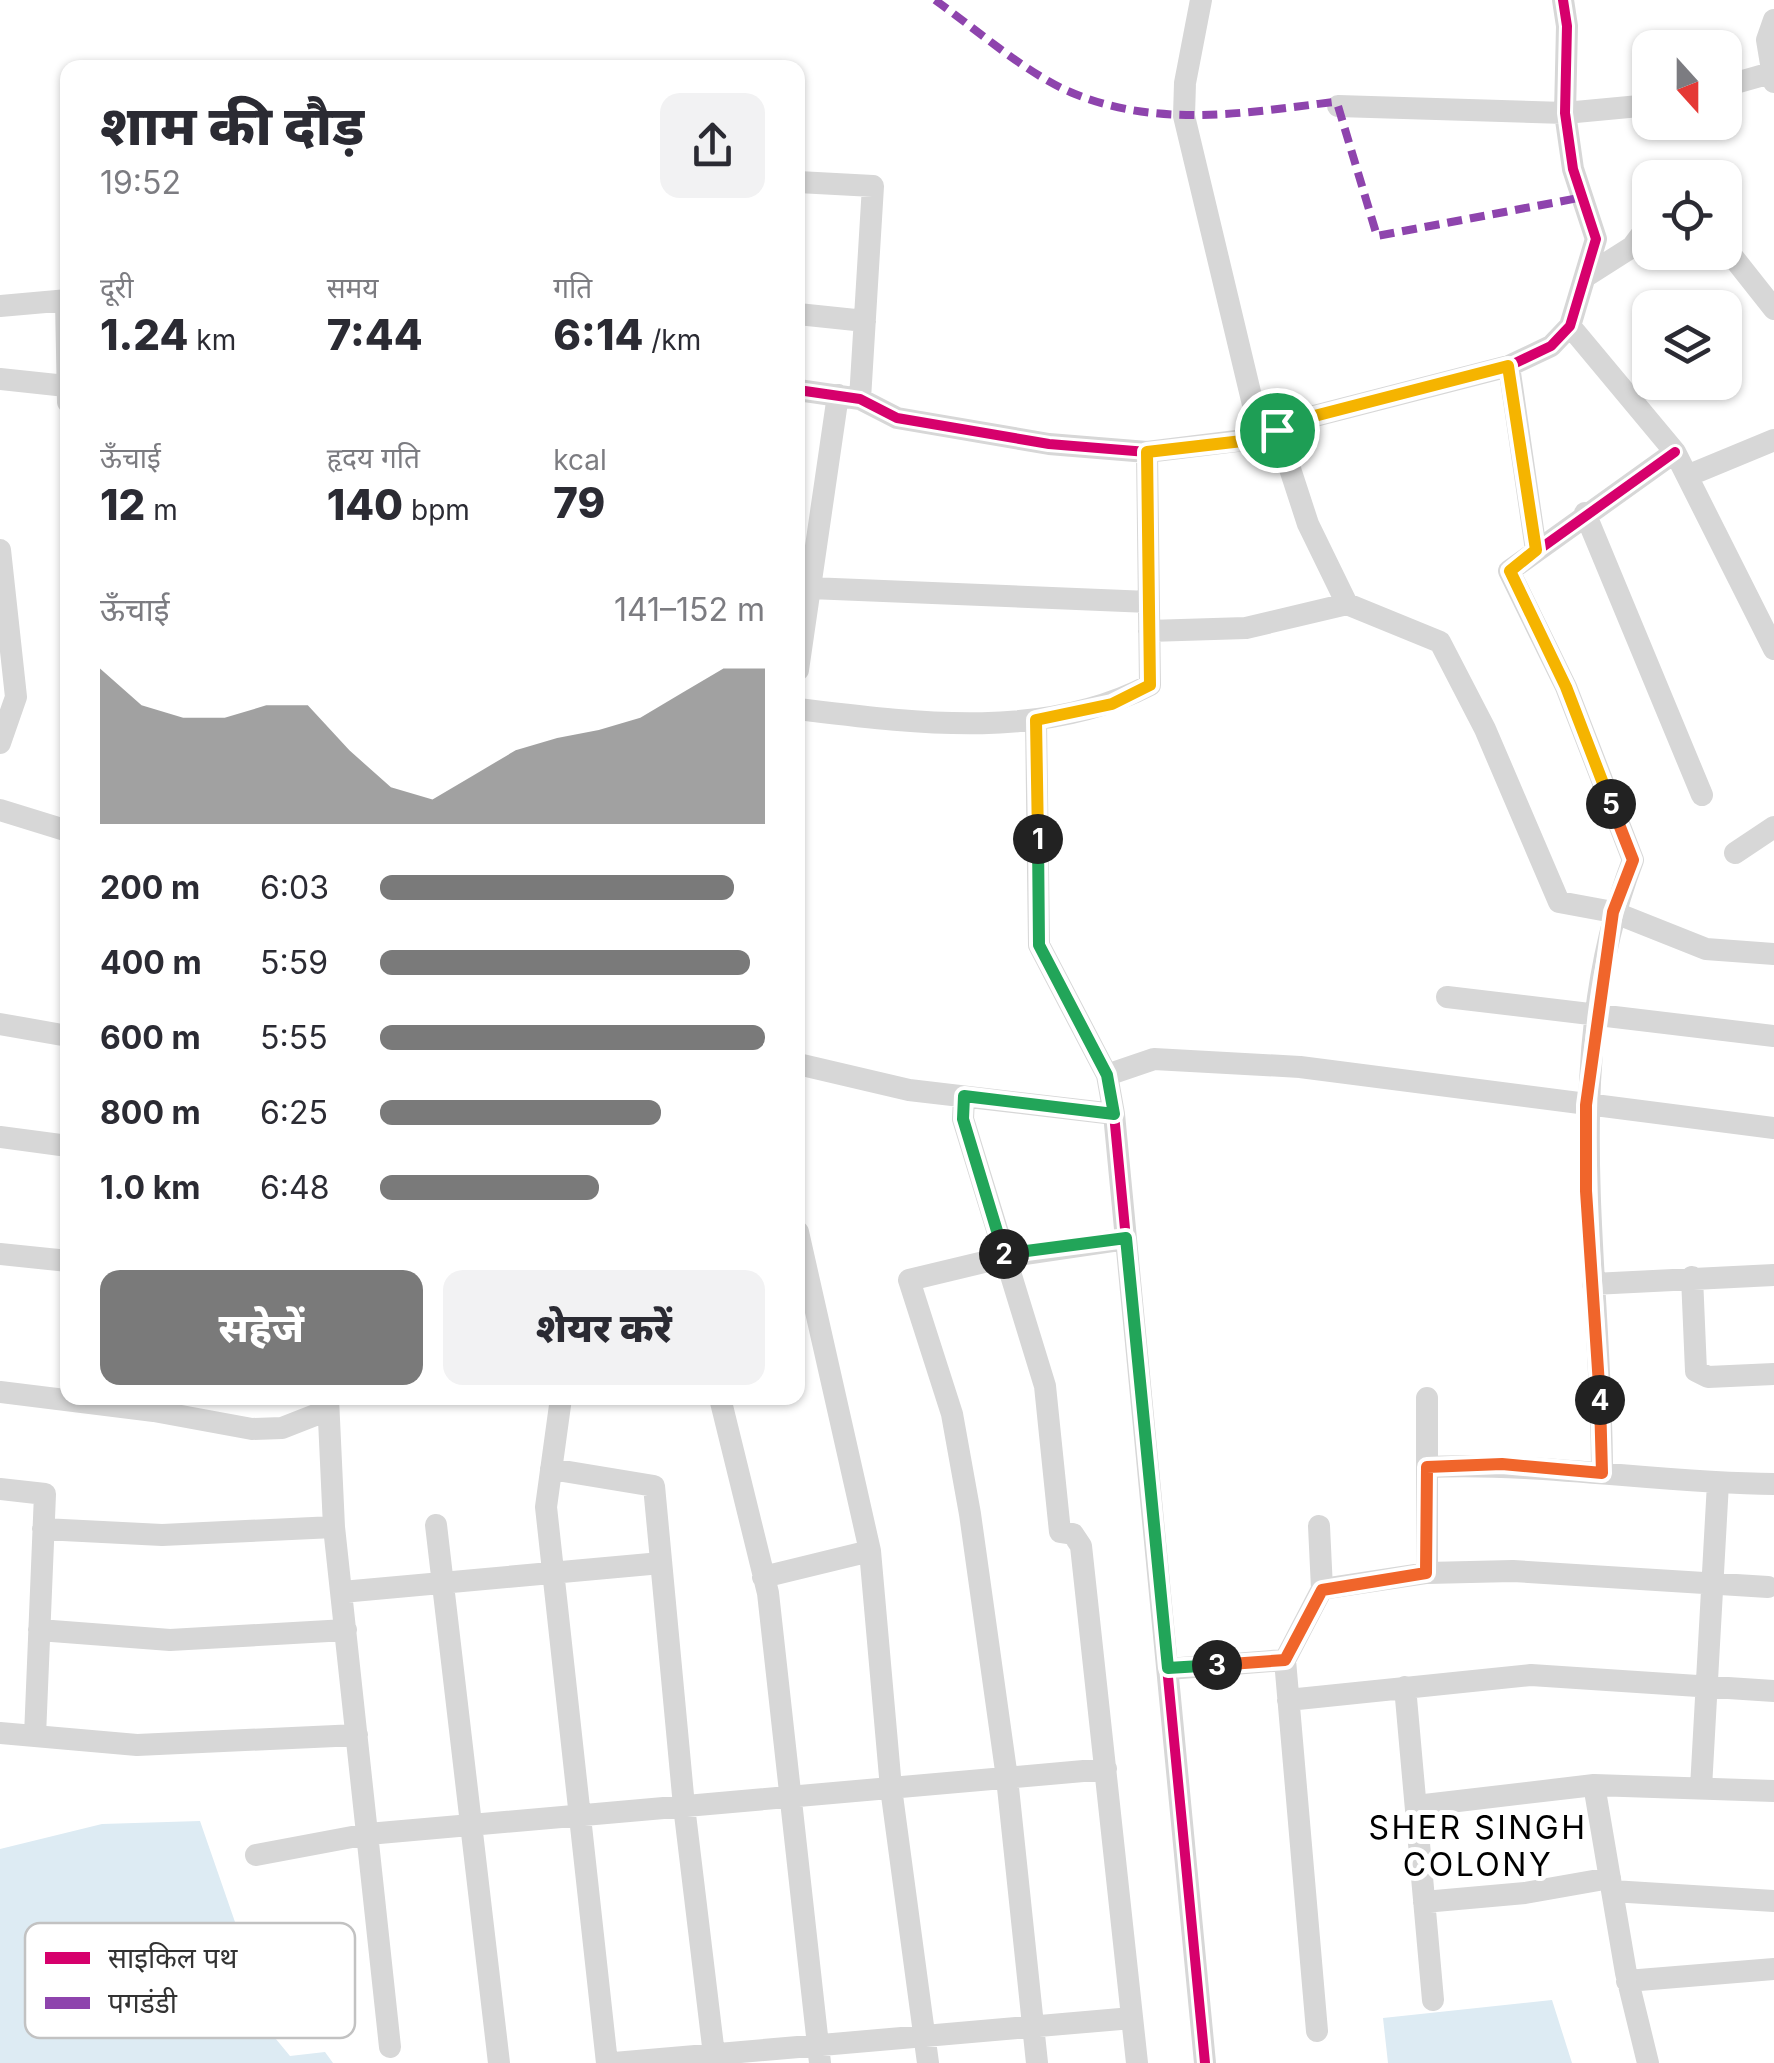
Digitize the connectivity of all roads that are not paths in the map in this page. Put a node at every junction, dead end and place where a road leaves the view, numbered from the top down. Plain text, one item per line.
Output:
1 (1200, 0) edge
2 (1563, 0) edge
3 (1774, 20) edge
4 (1773, 76) edge
5 (1742, 82) edge
6 (1338, 106) dead end
7 (1632, 106) edge
8 (1565, 113) junction
9 (805, 182) edge
10 (1632, 247) edge
11 (1742, 269) edge
12 (1588, 275) junction
13 (60, 302) edge
14 (0, 306) edge
15 (1774, 309) edge
16 (805, 315) edge
17 (864, 321) junction
18 (1570, 326) junction
19 (1508, 366) junction
20 (0, 379) edge
21 (805, 391) edge
22 (60, 392) edge
23 (849, 397) junction
24 (1269, 434) junction
25 (1774, 440) edge
26 (1147, 452) junction
27 (1675, 452) junction
28 (1687, 476) junction
29 (1585, 513) junction
30 (808, 532) edge
31 (0, 550) edge
32 (1536, 550) junction
33 (810, 588) junction
34 (1149, 602) junction
35 (1348, 604) junction
36 (805, 609) edge
37 (1149, 631) junction
38 (4, 633) edge
39 (1774, 649) edge
40 (805, 710) edge
41 (1036, 720) junction
42 (0, 743) edge
43 (1702, 795) dead end
44 (0, 810) edge
45 (1774, 827) edge
46 (60, 829) edge
47 (1735, 853) dead end
48 (1613, 912) junction
49 (1774, 954) edge
50 (1447, 996) dead end
51 (1598, 1018) junction
52 (0, 1024) edge
53 (60, 1035) edge
54 (1774, 1036) edge
55 (805, 1066) edge
56 (1107, 1075) junction
57 (964, 1096) junction
58 (1586, 1105) junction
59 (1114, 1114) junction
60 (1774, 1128) edge
61 (0, 1137) edge
62 (60, 1145) edge
63 (1126, 1238) junction
64 (0, 1254) edge
65 (1005, 1257) junction
66 (60, 1261) edge
67 (805, 1263) edge
68 (1774, 1275) edge
69 (1692, 1277) junction
70 (1593, 1284) junction
71 (1774, 1374) edge
72 (0, 1392) edge
73 (60, 1397) edge
74 (1427, 1398) dead end
75 (159, 1405) edge
76 (326, 1405) edge
77 (328, 1405) edge
78 (560, 1405) edge
79 (722, 1405) edge
80 (1427, 1467) junction
81 (551, 1469) junction
82 (1602, 1473) junction
83 (1718, 1483) junction
84 (1774, 1484) edge
85 (0, 1489) edge
86 (334, 1526) junction
87 (436, 1526) dead end
88 (1318, 1526) dead end
89 (43, 1528) junction
90 (870, 1551) junction
91 (661, 1563) junction
92 (553, 1573) junction
93 (1426, 1573) junction
94 (763, 1577) junction
95 (444, 1583) junction
96 (1712, 1585) junction
97 (1768, 1587) dead end
98 (1322, 1590) junction
99 (342, 1592) junction
100 (39, 1630) junction
101 (346, 1630) junction
102 (1285, 1660) junction
103 (1168, 1668) junction
104 (1405, 1686) junction
105 (1706, 1687) junction
106 (1774, 1691) edge
107 (1288, 1700) junction
108 (0, 1733) edge
109 (357, 1735) junction
110 (35, 1736) junction
111 (1106, 1770) junction
112 (1007, 1778) junction
113 (1594, 1785) junction
114 (891, 1788) junction
115 (1702, 1788) junction
116 (1774, 1791) edge
117 (788, 1796) junction
118 (684, 1806) junction
119 (1416, 1806) junction
120 (579, 1815) junction
121 (472, 1825) junction
122 (368, 1834) junction
123 (256, 1856) dead end
124 (1611, 1884) junction
125 (1774, 1901) edge
126 (1424, 1902) junction
127 (1774, 1969) edge
128 (1627, 1980) junction
129 (1433, 2000) dead end
130 (1132, 2018) junction
131 (1033, 2027) junction
132 (1317, 2030) dead end
133 (926, 2036) junction
134 (390, 2047) dead end
135 (819, 2054) edge
136 (715, 2059) edge
137 (499, 2063) edge
138 (611, 2063) edge
139 (928, 2063) edge
140 (1036, 2063) edge
141 (1137, 2063) edge
142 (1205, 2063) edge
143 (1648, 2063) edge

1 - 24 street
2 - 8 street
3 - 4 street
4 - 5 street
6 - 8 street
7 - 8 street
8 - 12 street
9 - 17 street
10 - 12 street
11 - 15 street
12 - 18 street
13 - 14 street
16 - 17 street
17 - 23 street
18 - 19 street
18 - 27 street
19 - 24 street
19 - 32 street
20 - 22 street
21 - 23 street
23 - 26 street
23 - 30 street
24 - 26 street
24 - 35 street
25 - 28 street
26 - 34 street
27 - 28 street
27 - 29 street
28 - 39 street
29 - 32 street
29 - 43 street
30 - 33 street
31 - 38 street
32 - 48 street
33 - 34 street
33 - 36 street
34 - 37 street
35 - 37 street
35 - 48 street
37 - 41 street
38 - 42 street
40 - 41 street
41 - 56 street
44 - 46 street
45 - 47 street
48 - 49 street
48 - 51 street
50 - 51 street
51 - 54 street
51 - 58 street
52 - 53 street
55 - 57 street
56 - 58 street
56 - 59 street
57 - 59 street
57 - 65 street
58 - 60 street
58 - 70 street
59 - 63 street
61 - 62 street
63 - 65 street
63 - 103 street
64 - 66 street
65 - 111 street
65 - 112 street
67 - 90 street
68 - 69 street
69 - 70 street
69 - 71 street
70 - 82 street
72 - 73 street
74 - 80 street
75 - 76 street
77 - 86 street
78 - 81 street
79 - 94 street
80 - 82 street
80 - 93 street
81 - 91 street
81 - 92 street
82 - 83 street
83 - 84 street
83 - 96 street
85 - 89 street
86 - 89 street
86 - 99 street
87 - 95 street
88 - 98 street
89 - 100 street
90 - 94 street
90 - 114 street
91 - 92 street
91 - 118 street
92 - 95 street
92 - 120 street
93 - 96 street
93 - 98 street
94 - 117 street
95 - 99 street
95 - 121 street
96 - 97 street
96 - 105 street
98 - 102 street
99 - 101 street
100 - 101 street
100 - 110 street
101 - 109 street
102 - 103 street
102 - 107 street
103 - 142 street
104 - 105 street
104 - 107 street
104 - 119 street
105 - 106 street
105 - 115 street
107 - 132 street
108 - 110 street
109 - 110 street
109 - 122 street
111 - 112 street
111 - 130 street
112 - 114 street
112 - 131 street
113 - 115 street
113 - 119 street
113 - 124 street
114 - 117 street
114 - 133 street
115 - 116 street
117 - 118 street
117 - 135 street
118 - 120 street
118 - 136 street
119 - 126 street
120 - 121 street
120 - 138 street
121 - 122 street
121 - 137 street
122 - 123 street
122 - 134 street
124 - 125 street
124 - 126 street
124 - 128 street
126 - 129 street
127 - 128 street
128 - 143 street
130 - 131 street
130 - 141 street
131 - 133 street
131 - 140 street
133 - 135 street
133 - 139 street
135 - 136 street
136 - 138 street

